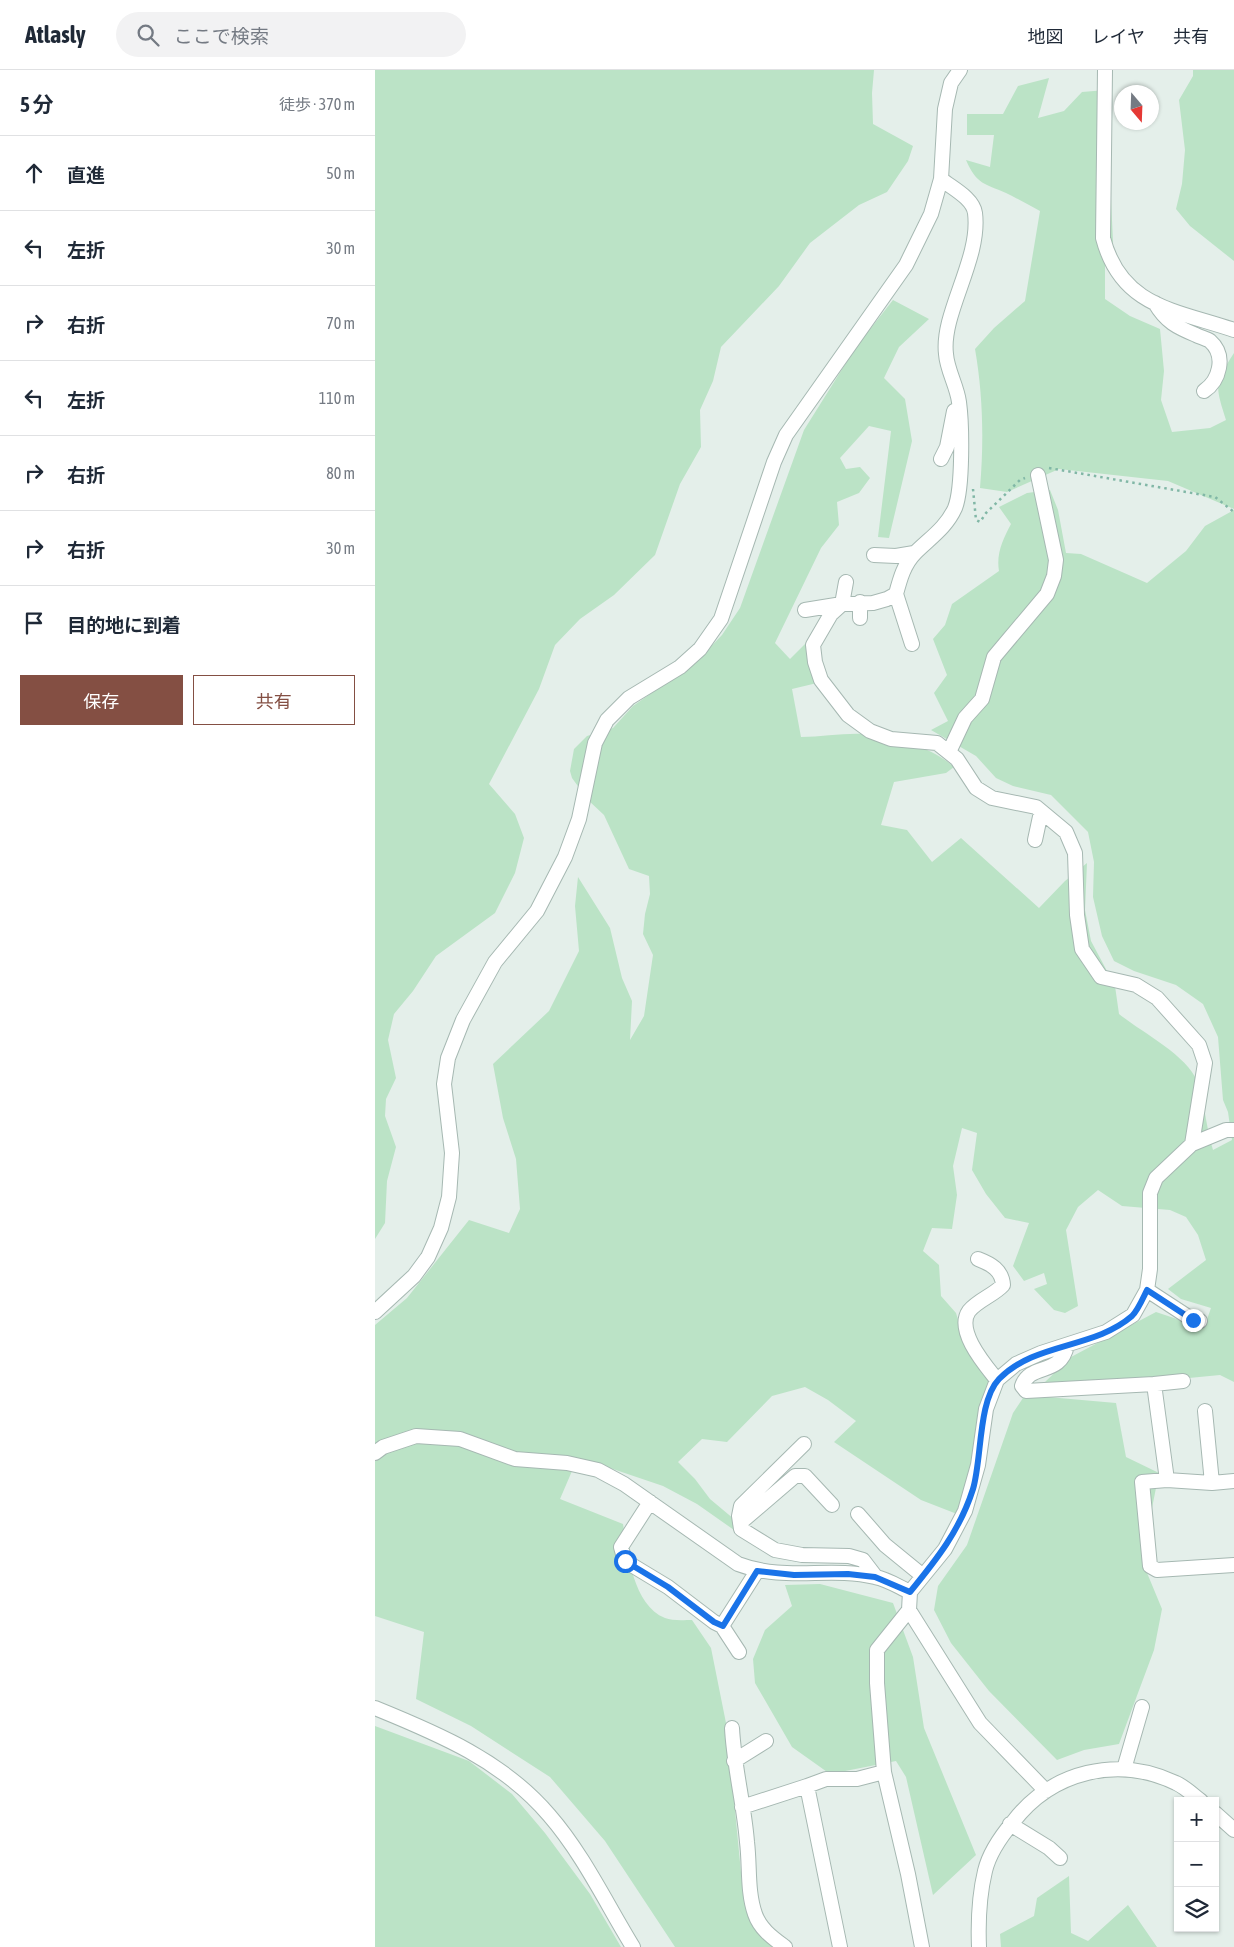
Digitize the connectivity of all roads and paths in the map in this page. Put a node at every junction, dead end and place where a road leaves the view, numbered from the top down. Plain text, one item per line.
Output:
1 (960, 70) edge
2 (1105, 70) edge
3 (941, 179) junction
4 (1155, 303) junction
5 (1234, 330) edge
6 (1204, 391) dead end
7 (959, 402) junction
8 (941, 459) dead end
9 (960, 473) junction
10 (1038, 475) junction
11 (1234, 512) edge
12 (914, 554) junction
13 (874, 555) dead end
14 (846, 582) dead end
15 (896, 594) junction
16 (860, 602) junction
17 (842, 604) junction
18 (805, 610) dead end
19 (860, 618) dead end
20 (912, 644) dead end
21 (949, 752) junction
22 (1041, 812) junction
23 (1035, 840) dead end
24 (1234, 1130) edge
25 (1192, 1144) junction
26 (978, 1259) dead end
27 (1147, 1290) junction
28 (375, 1312) edge
29 (1200, 1321) dead end
30 (1067, 1345) junction
31 (997, 1380) junction
32 (1183, 1381) dead end
33 (1154, 1384) junction
34 (1205, 1411) dead end
35 (804, 1444) dead end
36 (375, 1453) edge
37 (1167, 1480) junction
38 (1234, 1481) edge
39 (1212, 1483) junction
40 (650, 1502) junction
41 (831, 1505) dead end
42 (858, 1514) dead end
43 (740, 1523) junction
44 (1234, 1565) edge
45 (757, 1571) junction
46 (923, 1576) junction
47 (875, 1577) junction
48 (910, 1592) junction
49 (909, 1610) junction
50 (723, 1626) junction
51 (739, 1652) dead end
52 (1142, 1707) dead end
53 (375, 1708) edge
54 (732, 1728) dead end
55 (766, 1740) dead end
56 (734, 1760) junction
57 (1124, 1769) junction
58 (883, 1772) junction
59 (807, 1786) junction
60 (1046, 1791) junction
61 (1195, 1797) edge
62 (741, 1807) junction
63 (1219, 1816) edge
64 (1011, 1824) junction
65 (1234, 1830) edge
66 (1060, 1858) dead end
67 (633, 1947) edge
68 (785, 1947) edge
69 (840, 1947) edge
70 (922, 1947) edge
71 (979, 1947) edge

1 - 3 street
2 - 4 street
3 - 7 street
3 - 28 street
4 - 5 street
4 - 6 street
7 - 8 street
7 - 9 street
9 - 10 path
9 - 12 street
10 - 11 path
10 - 21 street
12 - 13 street
12 - 15 street
14 - 17 street
15 - 16 street
15 - 20 street
16 - 17 street
16 - 19 street
17 - 18 street
17 - 21 street
21 - 22 street
22 - 23 street
22 - 25 street
24 - 25 street
25 - 27 street
26 - 31 street
27 - 29 street
27 - 30 street
30 - 31 street
30 - 33 street
31 - 46 street
32 - 33 street
33 - 37 street
34 - 39 street
35 - 43 street
36 - 40 street
37 - 39 street
37 - 44 street
38 - 39 street
40 - 45 street
40 - 50 street
41 - 43 street
42 - 46 street
43 - 47 street
45 - 47 street
45 - 50 street
46 - 48 street
47 - 48 street
48 - 49 street
49 - 58 street
49 - 60 street
50 - 51 street
52 - 57 street
53 - 67 street
54 - 56 street
55 - 56 street
56 - 62 street
57 - 60 street
57 - 61 street
58 - 59 street
58 - 70 street
59 - 62 street
59 - 69 street
60 - 64 street
62 - 68 street
63 - 65 street
64 - 66 street
64 - 71 street

